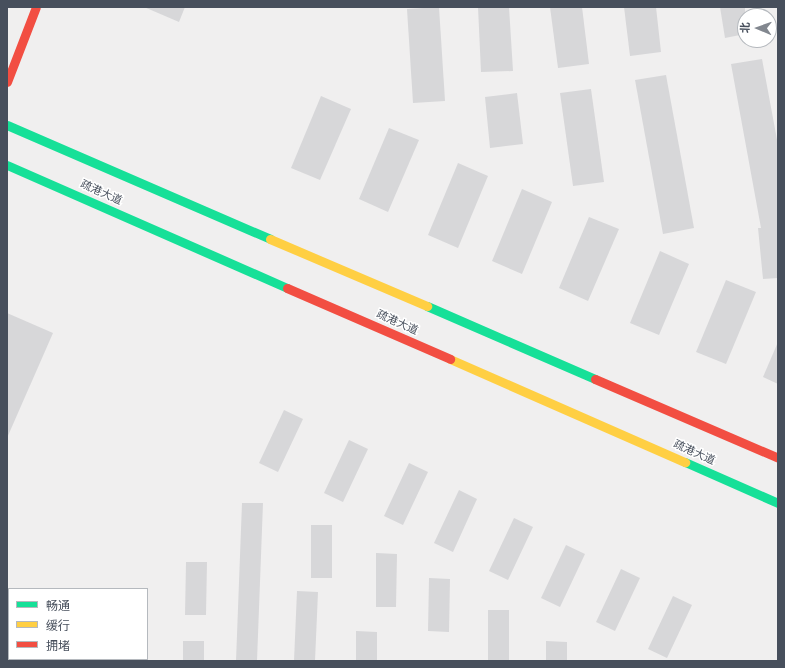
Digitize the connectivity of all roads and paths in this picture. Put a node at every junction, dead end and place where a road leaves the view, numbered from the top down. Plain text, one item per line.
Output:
1 (36, 7) edge
2 (7, 82) edge
3 (7, 125) edge
4 (7, 164) edge
5 (778, 458) edge
6 (778, 504) edge

1 - 2 main road
3 - 5 main road
4 - 6 main road, 疏港大道

